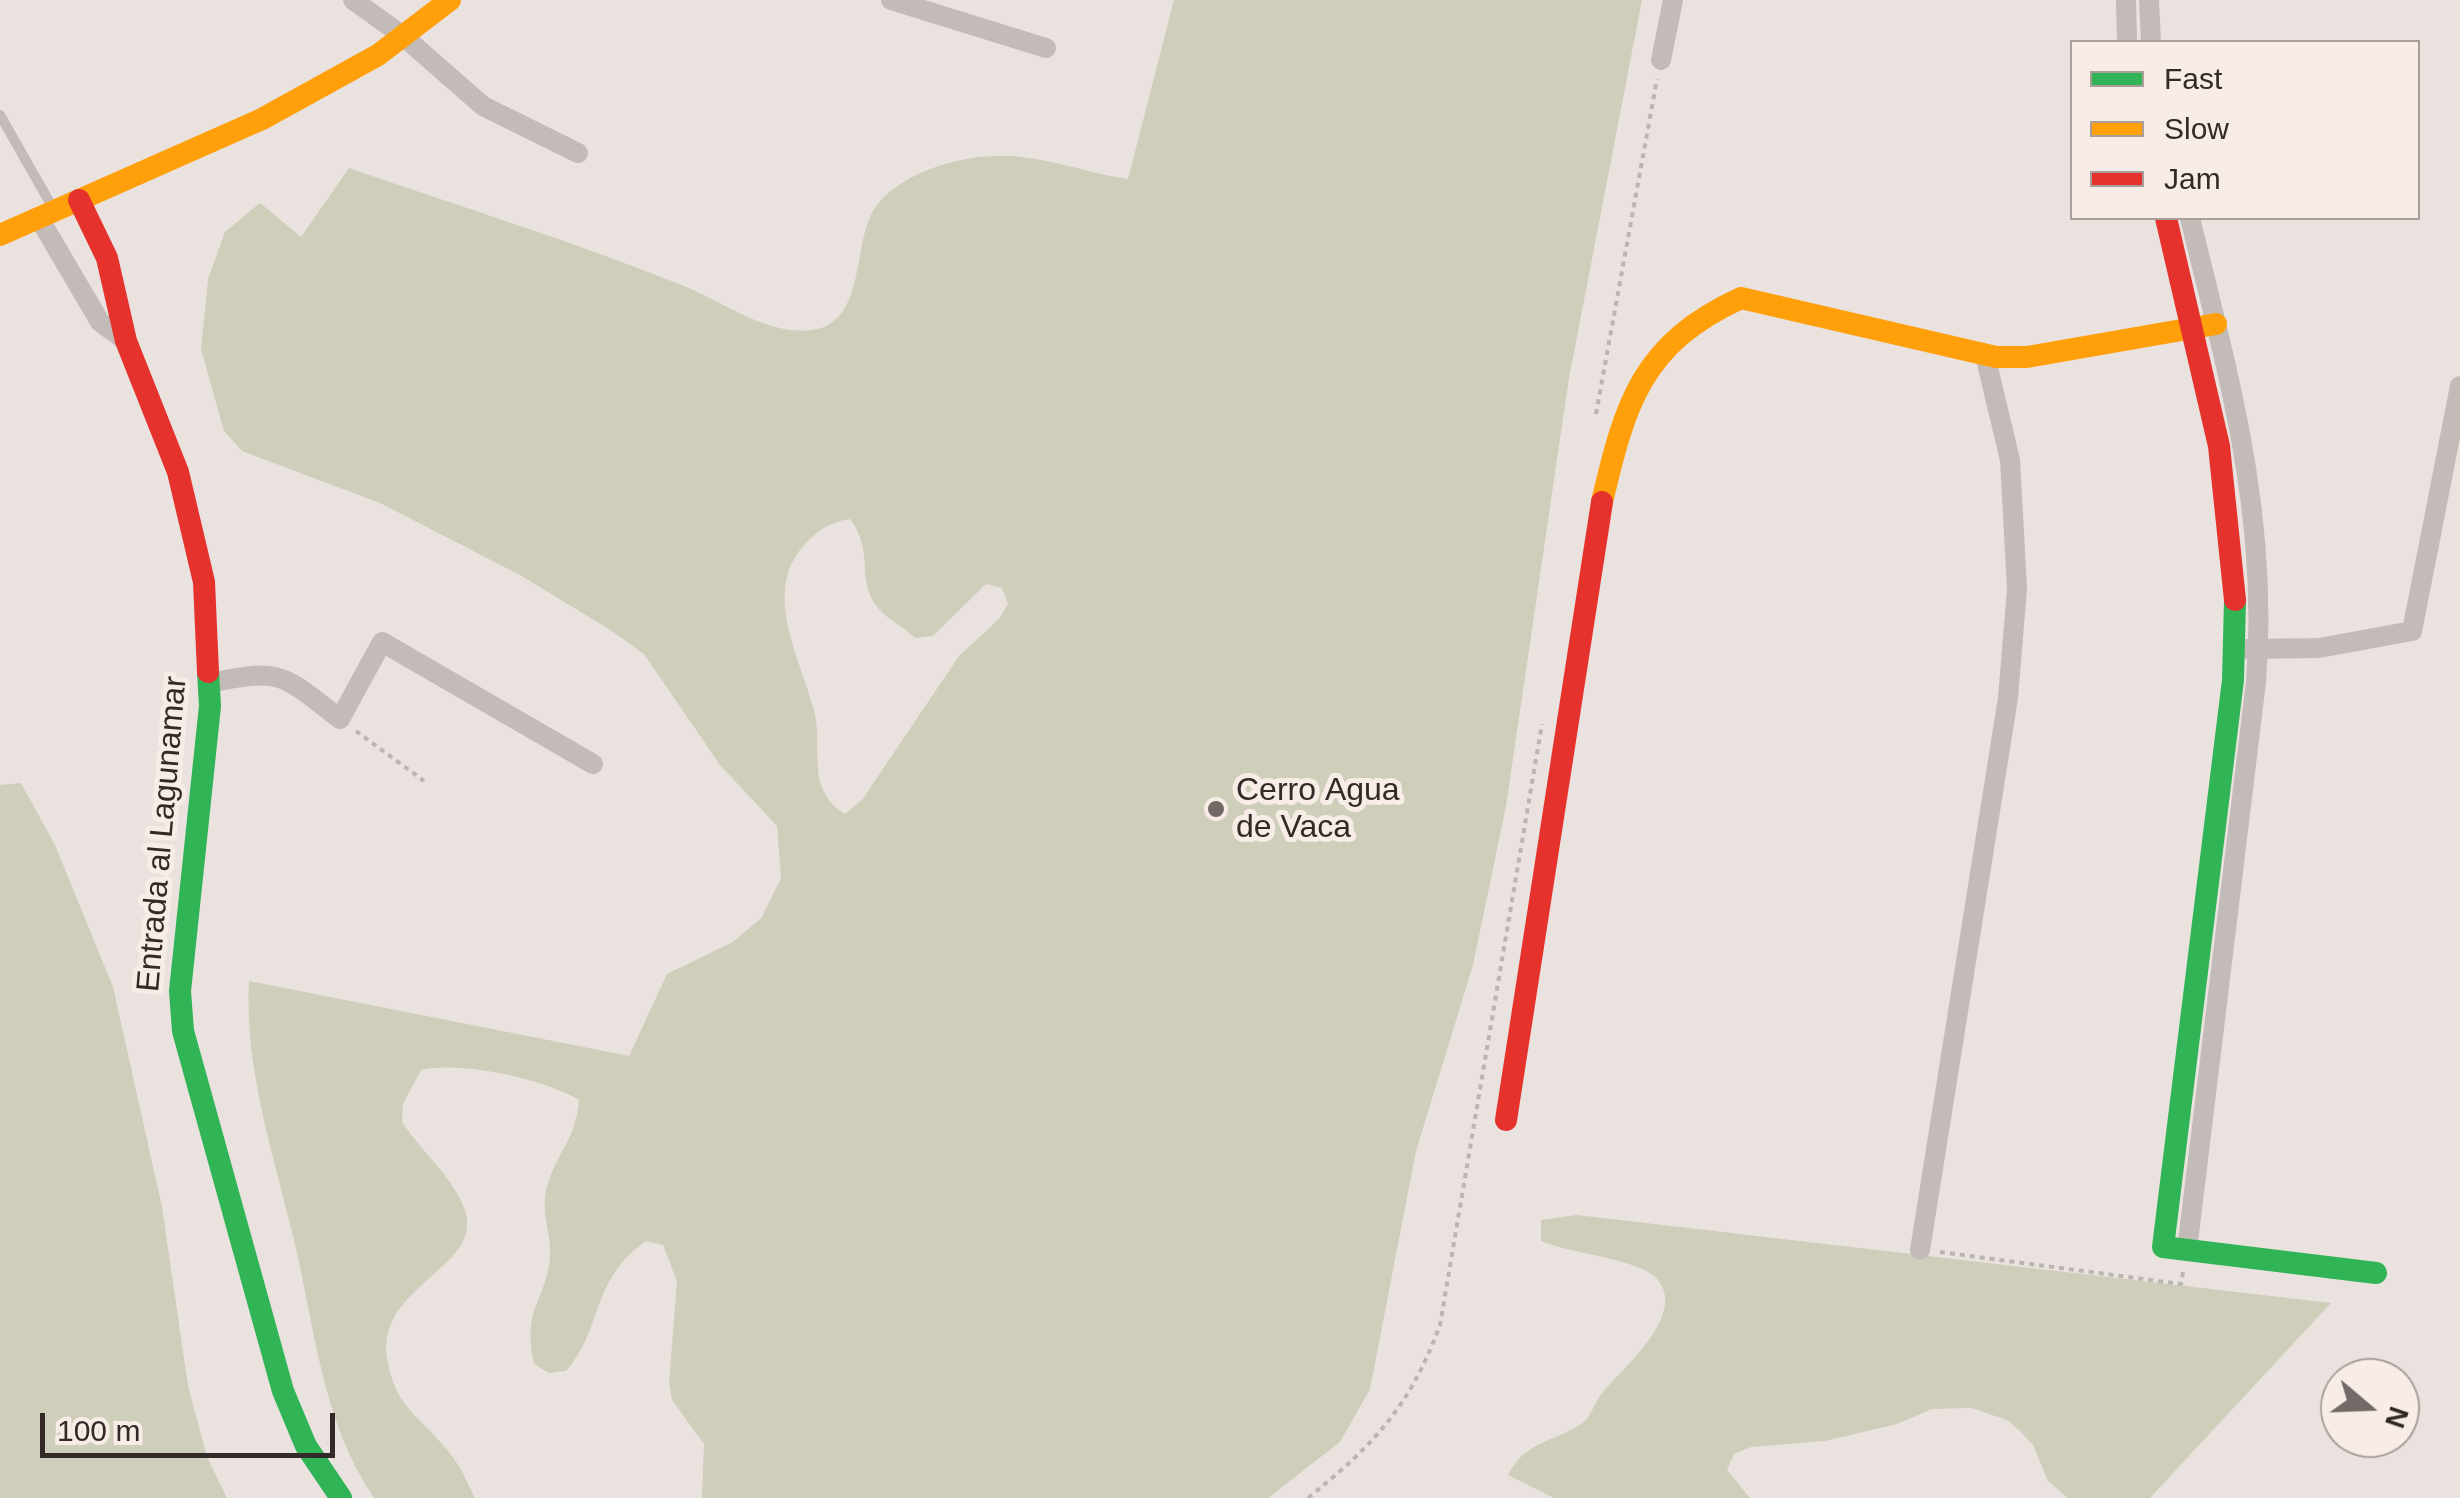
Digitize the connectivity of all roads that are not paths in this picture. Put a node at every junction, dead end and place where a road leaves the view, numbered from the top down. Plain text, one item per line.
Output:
1 (353, 0) edge
2 (450, 0) edge
3 (891, 0) edge
4 (1673, 0) edge
5 (2126, 0) edge
6 (2149, 0) edge
7 (404, 36) junction
8 (2127, 40) edge
9 (2151, 40) edge
10 (1046, 48) dead end
11 (1661, 60) road end
12 (0, 115) edge
13 (578, 153) dead end
14 (78, 200) junction
15 (47, 214) junction
16 (2167, 220) edge
17 (2190, 220) edge
18 (0, 235) edge
19 (2204, 326) junction
20 (126, 341) junction
21 (1985, 355) junction
22 (2460, 386) edge
23 (2247, 649) junction
24 (210, 683) junction
25 (593, 764) dead end
26 (1506, 1120) dead end
27 (1920, 1250) road end
28 (2376, 1273) dead end
29 (341, 1498) edge

1 - 7 street
2 - 7 street
3 - 10 street
4 - 11 street
5 - 8 street
6 - 9 street
7 - 13 street
7 - 14 street
12 - 15 lane
14 - 15 street
14 - 20 street, Entrada al Lagunamar
15 - 18 street
15 - 20 street, Entrada al Lagunamar
16 - 19 street
17 - 19 street
19 - 21 street
19 - 23 street
20 - 24 street, Entrada al Lagunamar
21 - 26 street
21 - 27 street
22 - 23 street
23 - 28 street
24 - 25 street
24 - 29 street, Entrada al Lagunamar

